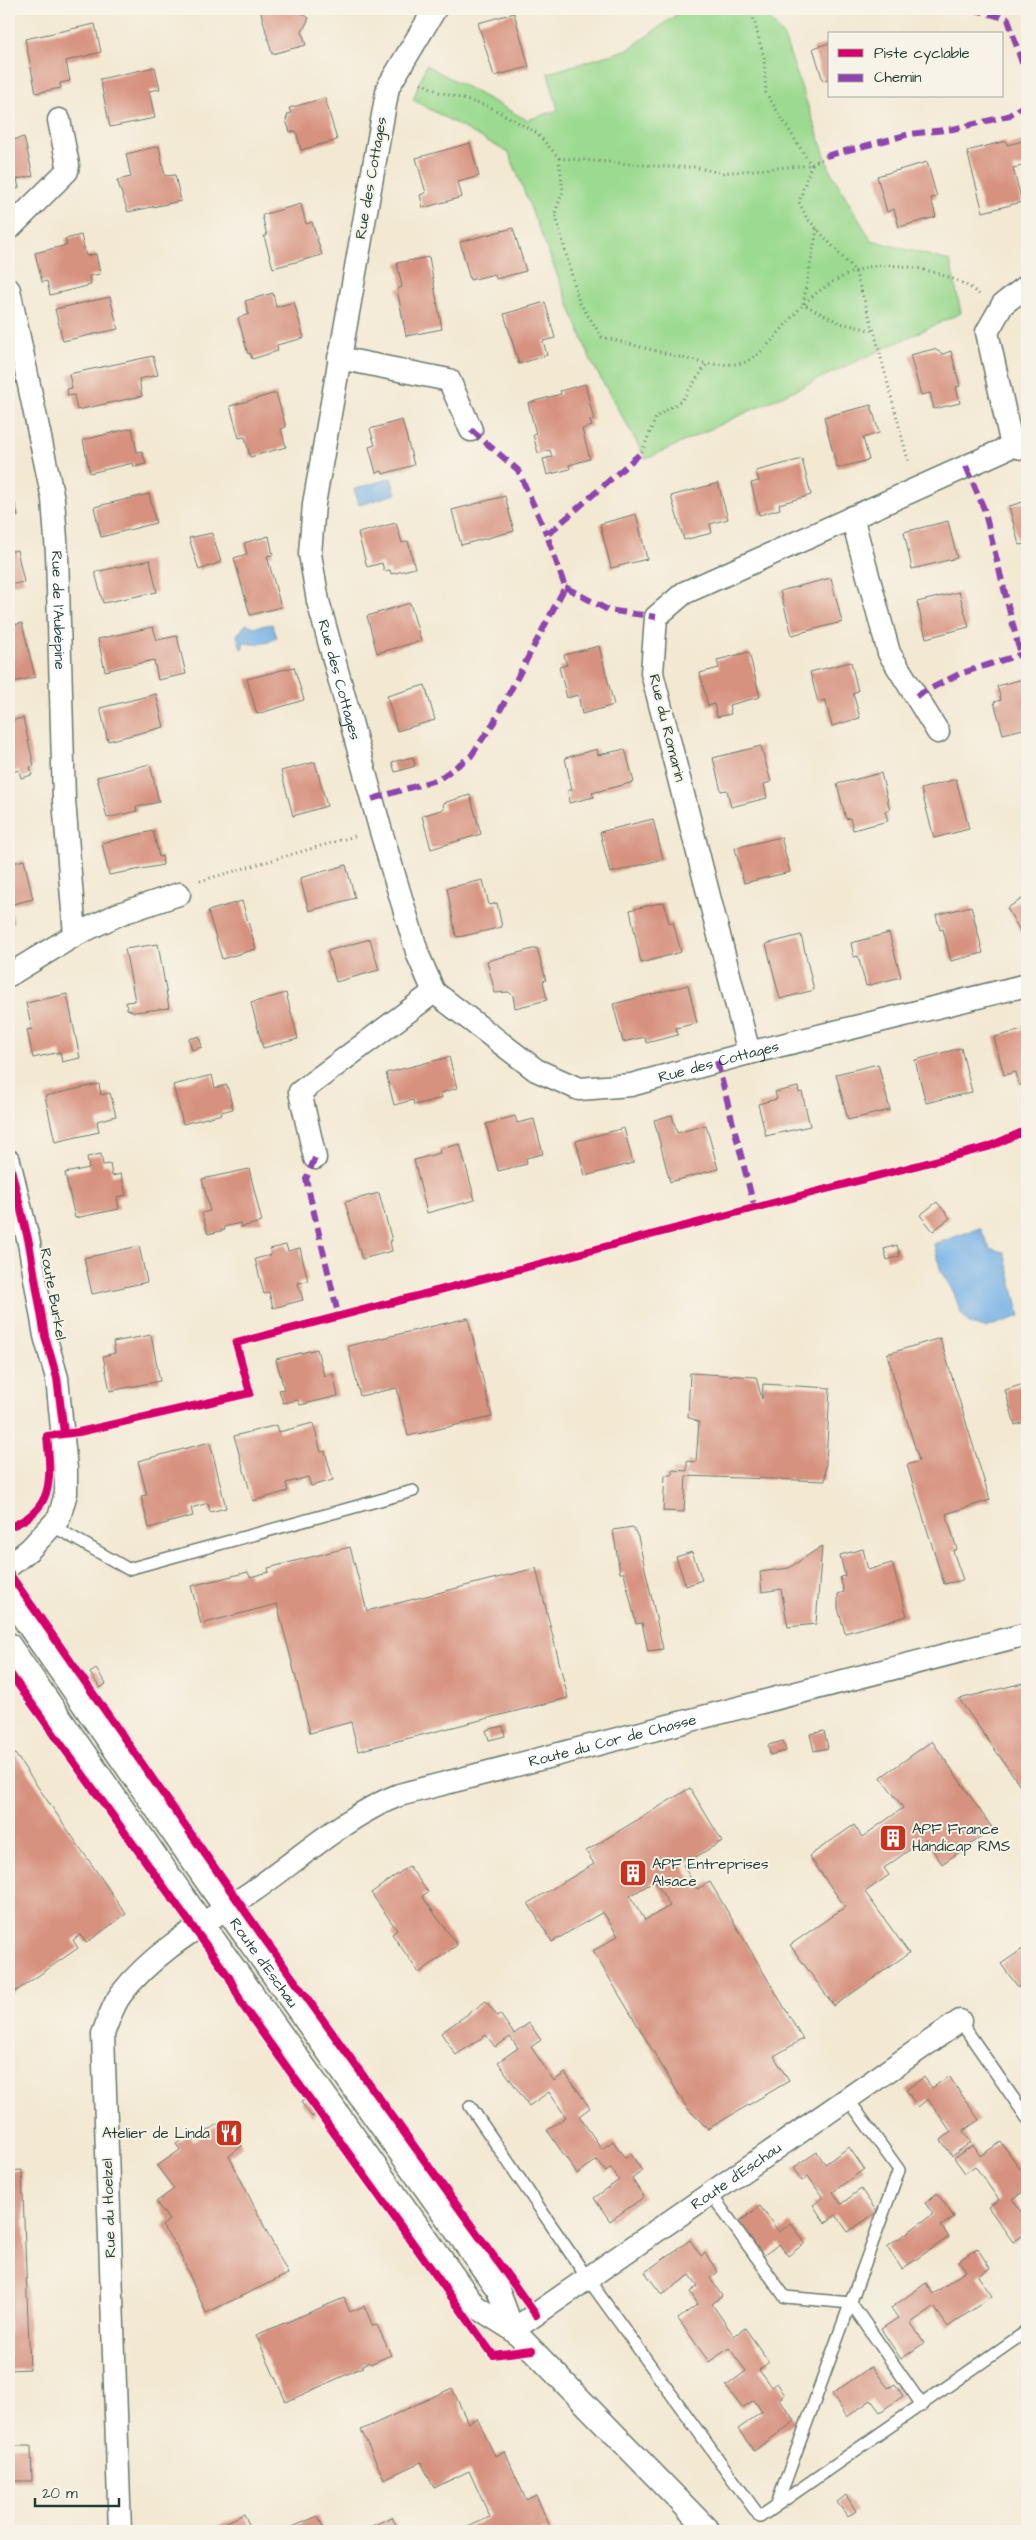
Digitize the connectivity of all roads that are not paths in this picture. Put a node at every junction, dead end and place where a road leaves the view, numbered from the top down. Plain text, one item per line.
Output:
1 (435, 9) edge
2 (59, 120) dead end
3 (9, 229) edge
4 (1027, 286) edge
5 (9, 290) edge
6 (339, 358) junction
7 (471, 430) dead end
8 (1020, 448) edge
9 (852, 517) junction
10 (938, 732) dead end
11 (179, 894) road end
12 (75, 935) junction
13 (9, 975) edge
14 (1027, 985) edge
15 (434, 992) junction
16 (749, 1052) junction
17 (315, 1158) dead end
18 (9, 1161) edge
19 (413, 1491) dead end
20 (54, 1526) junction
21 (9, 1566) edge
22 (9, 1598) edge
23 (1027, 1634) edge
24 (9, 1644) edge
25 (225, 1908) junction
26 (203, 1924) junction
27 (960, 2021) joint
28 (848, 2099) junction
29 (470, 2106) dead end
30 (1027, 2118) edge
31 (711, 2194) junction
32 (588, 2279) junction
33 (850, 2303) junction
34 (513, 2330) junction
35 (1027, 2331) edge
36 (922, 2405) junction
37 (777, 2504) junction
38 (120, 2531) edge
39 (709, 2531) edge

1 - 6 street, Rue des Cottages
2 - 3 street
4 - 8 street, Rue du Romarin
5 - 12 street, Rue de l'Aubépine
6 - 7 street
6 - 15 street, Rue des Cottages
8 - 9 street, Rue du Romarin
9 - 10 street
9 - 16 street, Rue du Romarin
11 - 12 street
12 - 13 street
14 - 16 street, Rue des Cottages
15 - 16 street, Rue des Cottages
15 - 17 street
18 - 20 street, Route Burkel
19 - 20 lane
20 - 21 street, Route Burkel
22 - 25 street, Route d'Eschau
23 - 25 street, Route du Cor de Chasse
24 - 26 street, Route d'Eschau
25 - 26 street, Rue du Hoelzel
25 - 34 street, Route d'Eschau
26 - 34 street, Route d'Eschau
26 - 38 street, Rue du Hoelzel
27 - 28 street, Route d'Eschau
27 - 30 lane
28 - 31 street, Route d'Eschau
28 - 33 lane
29 - 32 lane
31 - 32 street, Route d'Eschau
31 - 33 lane
32 - 34 street, Route d'Eschau
32 - 37 lane
33 - 36 lane
33 - 37 lane
34 - 39 street, Route d'Eschau
35 - 36 lane
36 - 37 lane

